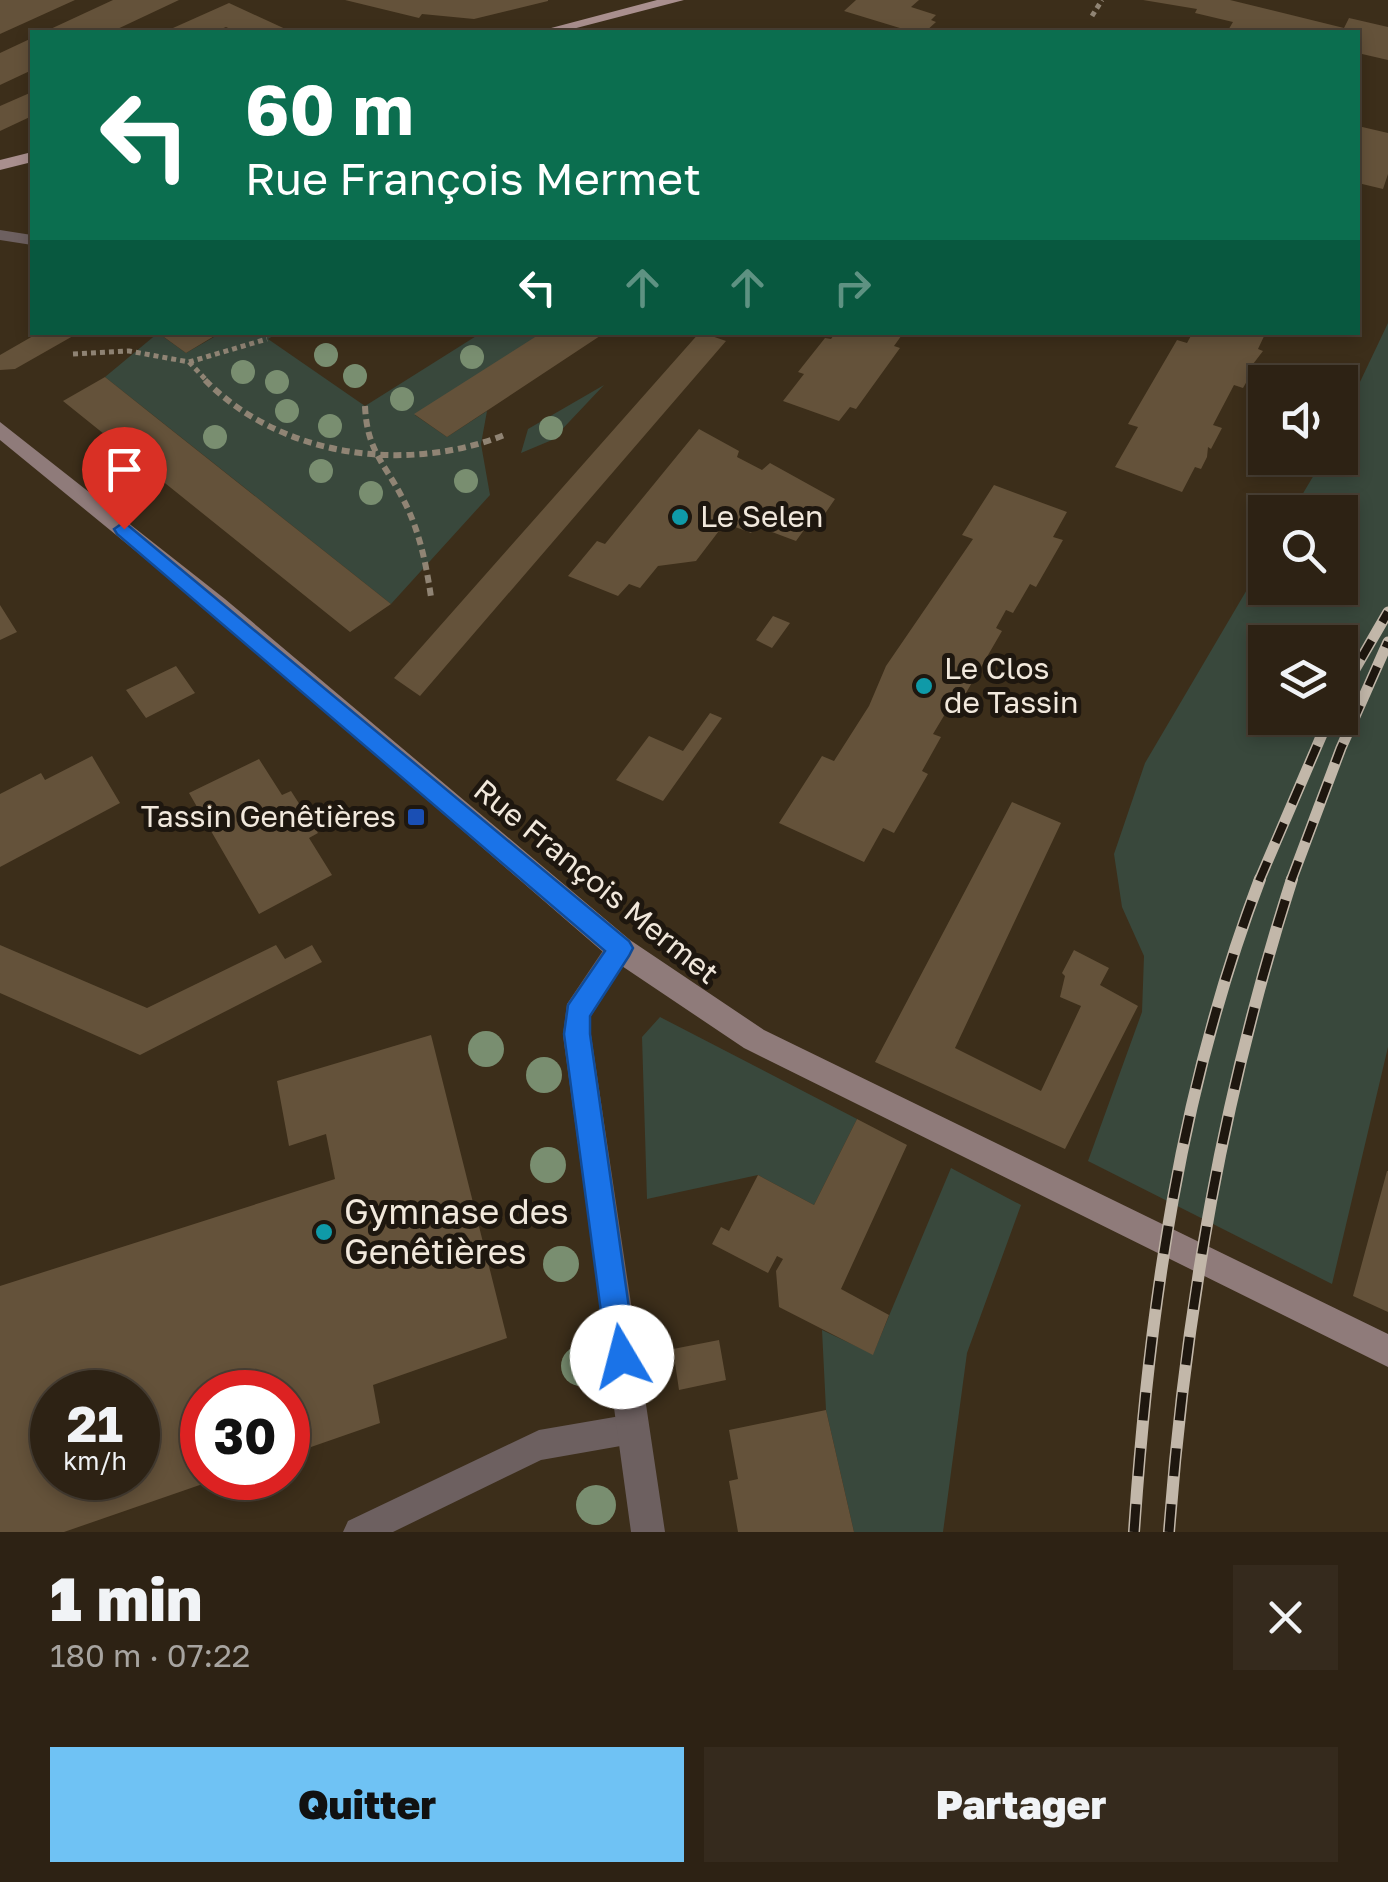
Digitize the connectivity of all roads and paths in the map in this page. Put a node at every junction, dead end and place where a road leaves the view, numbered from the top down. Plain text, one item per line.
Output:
1 (676, 0) edge
2 (1102, 0) edge
3 (1092, 16) dead end
4 (552, 30) edge
5 (30, 158) edge
6 (0, 165) edge
7 (0, 235) edge
8 (30, 240) edge
9 (267, 339) dead end
10 (73, 354) dead end
11 (189, 362) junction
12 (364, 406) dead end
13 (0, 429) edge
14 (507, 434) dead end
15 (368, 451) junction
16 (430, 598) dead end
17 (620, 948) junction
18 (1388, 1351) edge
19 (632, 1430) junction
20 (359, 1532) edge
21 (648, 1532) edge

1 - 4 main road
2 - 3 path
5 - 6 main road
7 - 8 lane
9 - 11 path
10 - 11 path
11 - 15 path
12 - 15 path
13 - 17 main road, Rue François Mermet
14 - 15 path
15 - 16 path
17 - 18 main road, Rue François Mermet
17 - 19 street
19 - 20 lane
19 - 21 street

